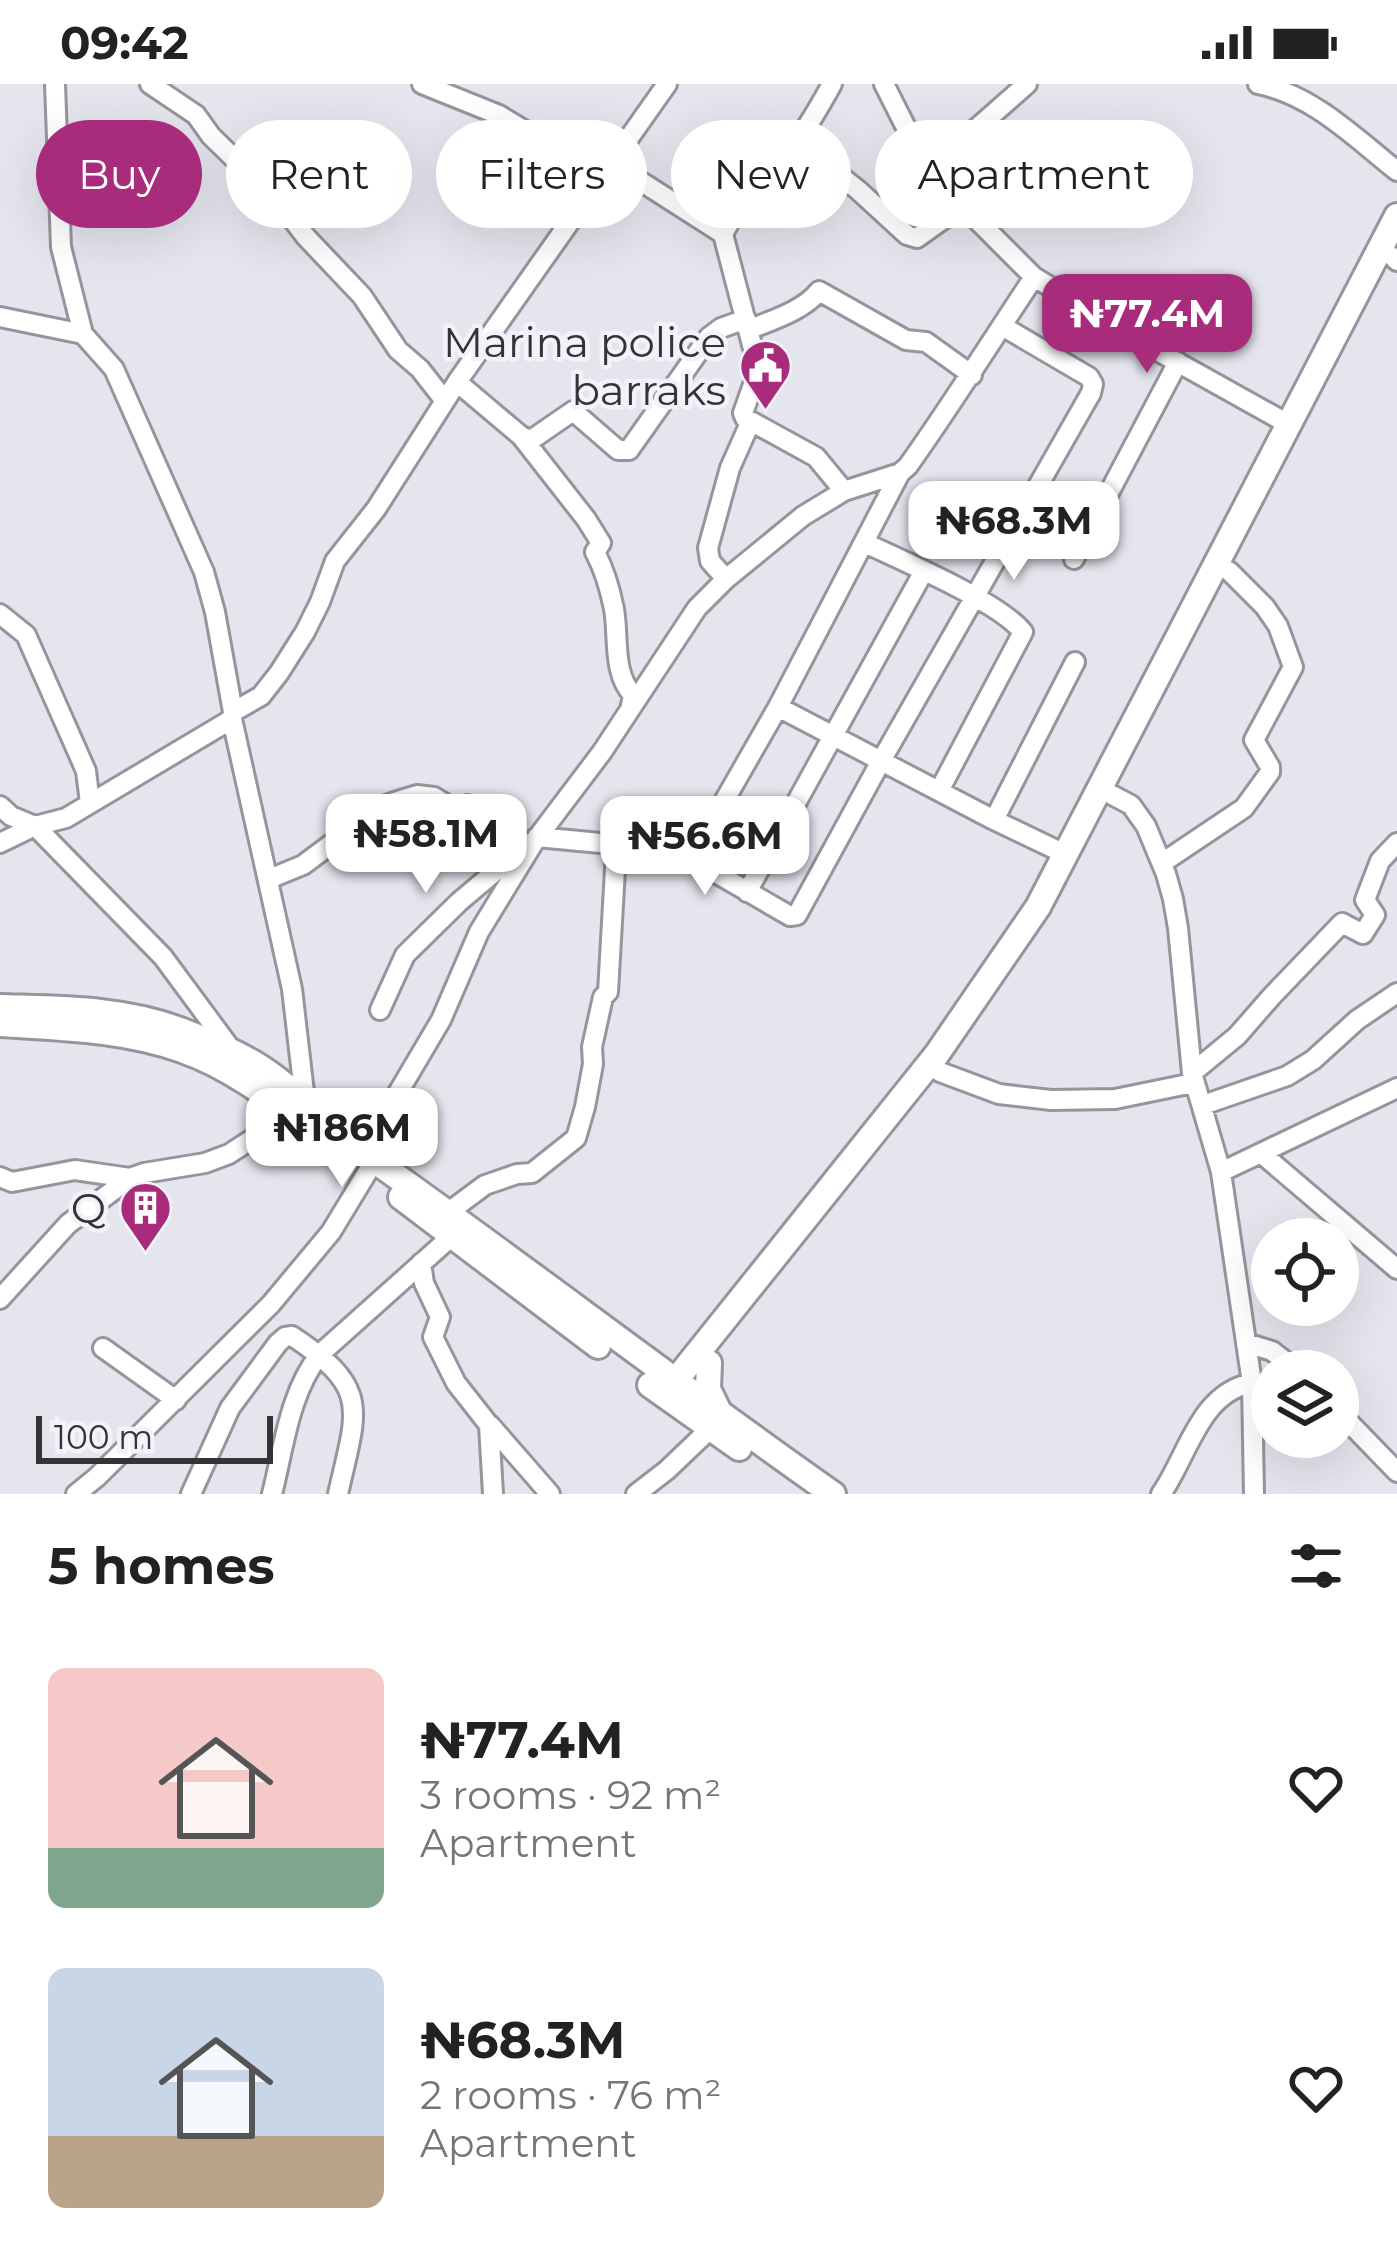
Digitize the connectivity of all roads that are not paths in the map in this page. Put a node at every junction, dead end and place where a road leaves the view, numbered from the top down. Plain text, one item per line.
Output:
1 (55, 84) edge
2 (150, 84) edge
3 (422, 84) edge
4 (667, 84) edge
5 (832, 84) edge
6 (884, 84) edge
7 (1027, 84) edge
8 (1258, 84) edge
9 (1286, 87) edge
10 (507, 120) edge
11 (641, 120) edge
12 (812, 120) edge
13 (902, 120) edge
14 (986, 120) edge
15 (1397, 171) edge
16 (851, 184) edge
17 (647, 185) edge
18 (875, 205) edge
19 (1397, 216) edge
20 (565, 228) edge
21 (726, 228) edge
22 (900, 228) edge
23 (931, 228) edge
24 (984, 228) edge
25 (723, 234) junction
26 (1396, 256) edge
27 (1034, 277) junction
28 (0, 317) edge
29 (747, 324) junction
30 (1002, 326) junction
31 (83, 334) junction
32 (1178, 362) junction
33 (972, 375) junction
34 (457, 382) junction
35 (445, 401) junction
36 (750, 423) junction
37 (1290, 425) junction
38 (521, 436) junction
39 (900, 472) junction
40 (844, 491) junction
41 (865, 543) junction
42 (1074, 559) dead end
43 (1229, 571) junction
44 (924, 572) junction
45 (726, 579) junction
46 (974, 598) junction
47 (0, 614) edge
48 (1075, 662) dead end
49 (778, 707) junction
50 (626, 714) junction
51 (232, 716) junction
52 (832, 735) junction
53 (881, 761) junction
54 (938, 791) junction
55 (1112, 795) junction
56 (89, 802) junction
57 (0, 806) edge
58 (994, 820) junction
59 (35, 826) junction
60 (533, 841) junction
61 (0, 843) edge
62 (1397, 843) edge
63 (1067, 855) junction
64 (1162, 863) junction
65 (269, 879) junction
66 (748, 892) junction
67 (1397, 993) edge
68 (0, 1006) edge
69 (380, 1010) dead end
70 (0, 1024) edge
71 (234, 1053) junction
72 (940, 1072) junction
73 (1192, 1078) junction
74 (1397, 1088) edge
75 (1203, 1106) junction
76 (297, 1108) junction
77 (1262, 1154) junction
78 (365, 1161) junction
79 (1221, 1172) junction
80 (0, 1177) edge
81 (130, 1178) junction
82 (451, 1224) junction
83 (421, 1263) junction
84 (1397, 1269) edge
85 (2, 1292) edge
86 (1246, 1343) junction
87 (103, 1348) dead end
88 (1269, 1350) edge
89 (320, 1354) junction
90 (643, 1359) junction
91 (703, 1359) junction
92 (1251, 1376) edge
93 (1251, 1383) edge
94 (675, 1393) junction
95 (176, 1400) junction
96 (716, 1422) junction
97 (489, 1425) junction
98 (1359, 1433) edge
99 (1254, 1458) edge
100 (1397, 1472) edge
101 (76, 1494) edge
102 (191, 1494) edge
103 (272, 1494) edge
104 (338, 1494) edge
105 (493, 1494) edge
106 (550, 1494) edge
107 (636, 1494) edge
108 (805, 1494) edge
109 (833, 1494) edge
110 (1161, 1494) edge
111 (1255, 1494) edge

1 - 31 street
2 - 35 street
3 - 10 street
4 - 11 street
5 - 12 street
6 - 13 street
7 - 14 street
8 - 9 street
9 - 15 street
16 - 18 street
17 - 25 street
19 - 37 main road
20 - 34 street
21 - 25 street
22 - 23 street
24 - 27 street
25 - 29 street
26 - 43 main road
27 - 30 street
27 - 32 street
28 - 31 street
29 - 33 street
29 - 36 street
29 - 38 street
30 - 33 street
30 - 46 street
31 - 51 street
32 - 37 street
32 - 42 street
33 - 39 street
34 - 35 street
34 - 38 street
35 - 51 street
36 - 40 street
36 - 45 street
37 - 63 main road
38 - 50 street
39 - 40 street
39 - 41 street
40 - 45 street
41 - 44 street
41 - 49 street
43 - 55 main road
43 - 64 street
44 - 46 street
44 - 52 street
45 - 50 street
46 - 53 street
46 - 54 street
47 - 56 street
48 - 58 street
49 - 52 street
49 - 66 street
50 - 60 street
51 - 56 street
51 - 65 street
52 - 53 street
52 - 66 street
53 - 54 street
53 - 66 street
54 - 58 street
55 - 64 street
55 - 72 main road
56 - 59 street
57 - 59 street
58 - 63 street
59 - 61 street
59 - 71 street
60 - 65 street
60 - 69 street
60 - 78 street
60 - 82 street
62 - 73 street
63 - 91 main road
64 - 73 street
65 - 76 street
67 - 75 street
68 - 71 main road
70 - 76 main road
71 - 76 main road
72 - 73 street
72 - 91 main road
73 - 75 street
74 - 77 street
75 - 79 street
76 - 78 main road
76 - 81 street
77 - 79 street
77 - 84 street
78 - 82 main road
78 - 95 street
79 - 86 street
80 - 81 street
81 - 85 street
82 - 83 street
82 - 90 main road
82 - 94 main road
83 - 89 street
83 - 97 street
86 - 88 street
86 - 92 street
87 - 95 street
89 - 102 street
89 - 103 street
89 - 104 street
90 - 91 main road
90 - 94 main road
91 - 94 main road
91 - 96 main road
93 - 110 street
94 - 96 main road
95 - 101 street
96 - 107 street
96 - 108 main road
96 - 109 main road
97 - 105 street
97 - 106 street
98 - 100 street
99 - 111 street

